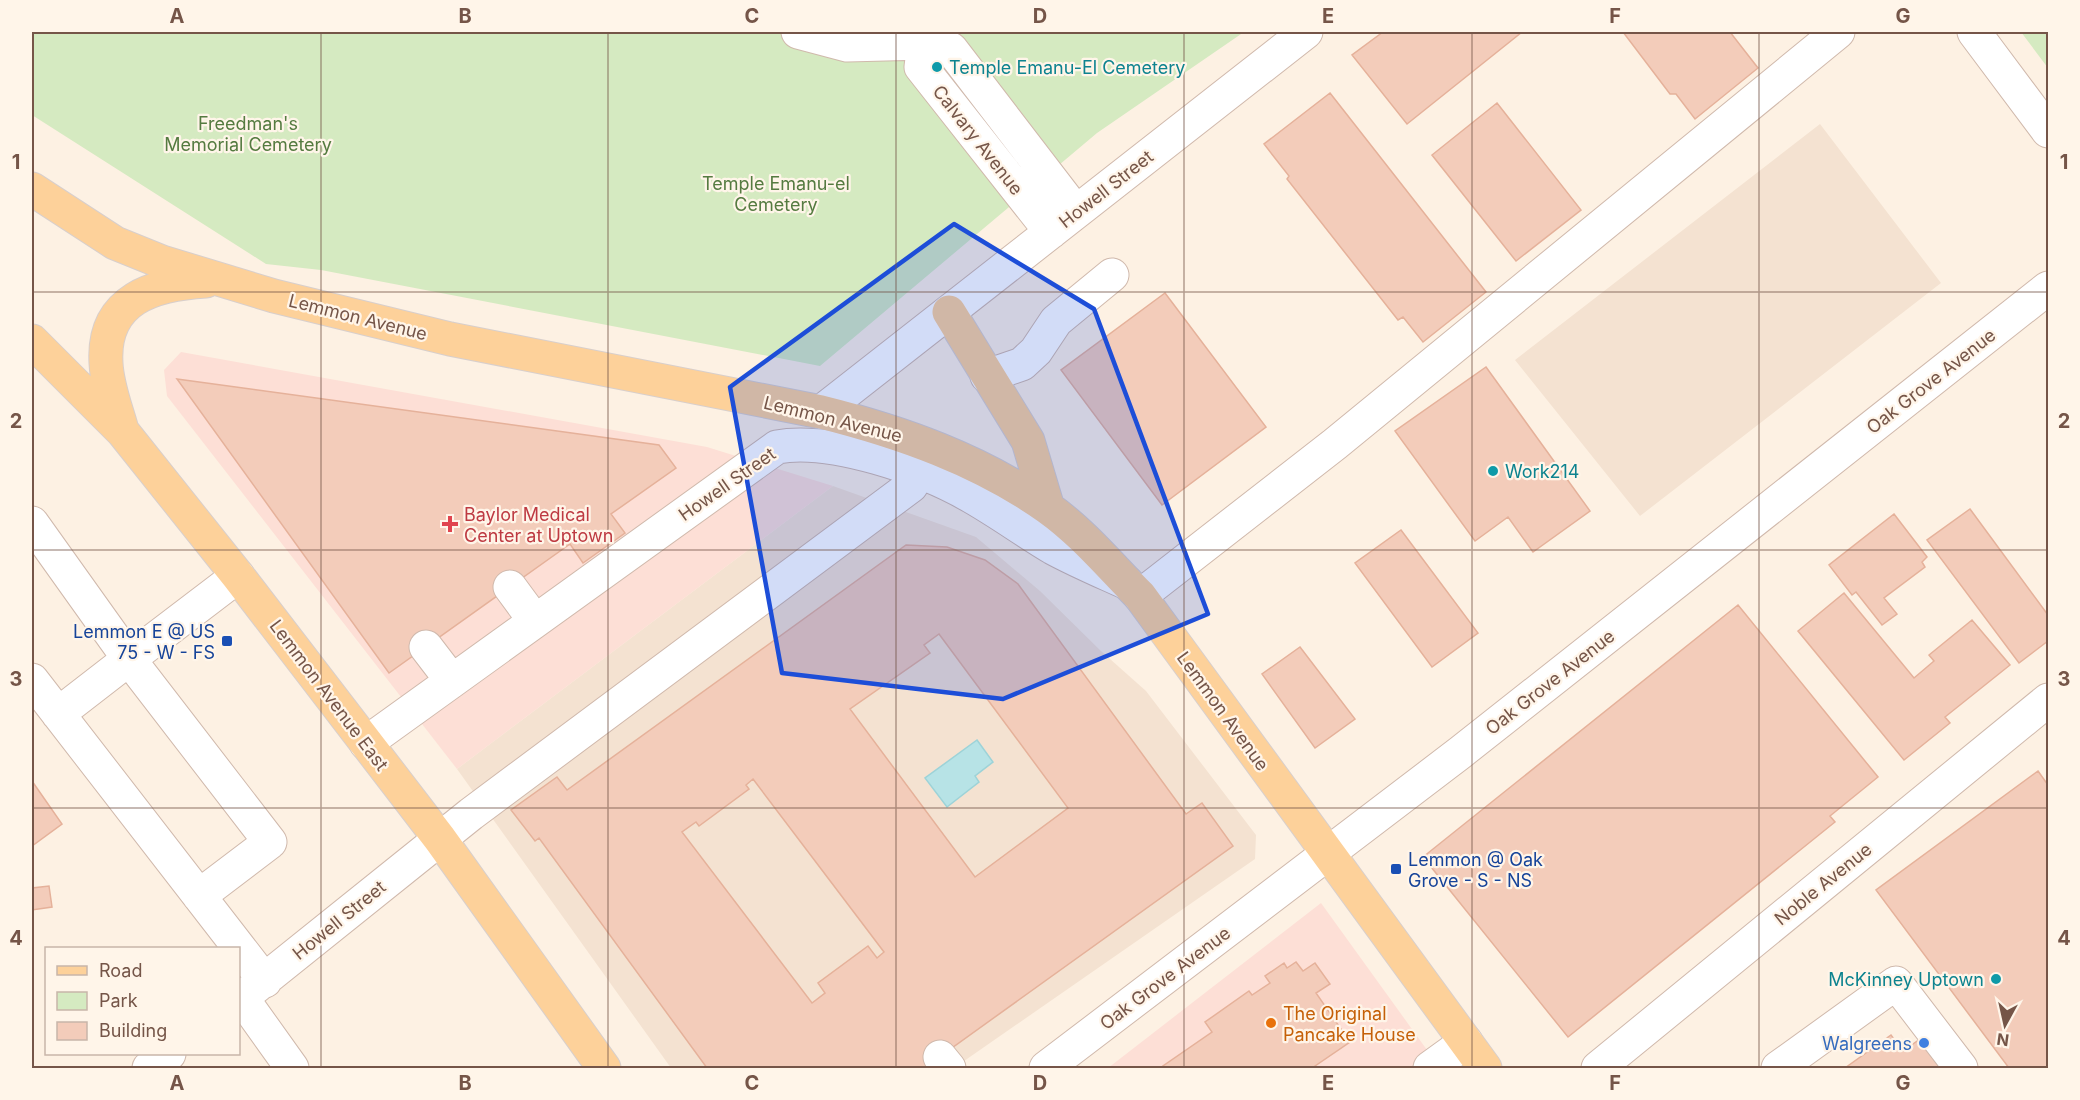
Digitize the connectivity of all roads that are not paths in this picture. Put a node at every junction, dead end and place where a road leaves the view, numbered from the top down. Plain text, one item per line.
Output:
1 (798, 32) edge
2 (1306, 32) edge
3 (1838, 32) edge
4 (1974, 32) edge
5 (924, 43) junction
6 (2049, 130) edge
7 (32, 189) edge
8 (1076, 212) junction
9 (1051, 232) junction
10 (1112, 275) dead end
11 (223, 280) junction
12 (2049, 288) edge
13 (949, 312) junction
14 (32, 341) edge
15 (987, 376) junction
16 (821, 412) junction
17 (123, 432) junction
18 (919, 473) junction
19 (1048, 508) junction
20 (32, 524) edge
21 (238, 576) junction
22 (510, 587) dead end
23 (1134, 590) junction
24 (536, 621) junction
25 (426, 647) dead end
26 (129, 659) junction
27 (32, 680) edge
28 (452, 681) junction
29 (2049, 700) edge
30 (58, 714) junction
31 (366, 743) junction
32 (440, 839) junction
33 (1326, 855) junction
34 (199, 896) junction
35 (225, 947) edge
36 (240, 977) edge
37 (248, 993) edge
38 (1466, 1042) junction
39 (166, 1055) edge
40 (1084, 1057) edge
41 (149, 1068) edge
42 (292, 1068) edge
43 (604, 1068) edge
44 (1046, 1068) edge
45 (1430, 1068) edge
46 (1485, 1068) edge
47 (1598, 1068) edge
48 (1778, 1068) edge
49 (1960, 1068) edge

1 - 5 street, Calvary Avenue
2 - 8 street, Howell Street
3 - 23 street
4 - 6 street
5 - 8 street, Calvary Avenue
5 - 9 street, Calvary Avenue
7 - 11 main road, Lemmon Avenue
8 - 9 street, Howell Street
9 - 13 street, Howell Street
10 - 15 street
11 - 16 main road, Lemmon Avenue
11 - 17 main road
12 - 33 street, Oak Grove Avenue
13 - 15 main road
13 - 16 street, Howell Street
14 - 17 main road, Lemmon Avenue East
15 - 19 main road
16 - 19 main road, Lemmon Avenue
17 - 21 main road, Lemmon Avenue East
18 - 23 street, Howell Street
18 - 24 street, Howell Street
18 - 32 street, Howell Street
19 - 23 main road, Lemmon Avenue
20 - 26 street
21 - 26 street
21 - 31 main road, Lemmon Avenue East
22 - 24 street
23 - 33 main road, Lemmon Avenue
24 - 28 street, Howell Street
25 - 28 street
26 - 30 street
26 - 34 street
27 - 30 street
28 - 31 street, Howell Street
29 - 47 street, Noble Avenue
30 - 34 street
31 - 32 main road, Lemmon Avenue East
32 - 37 street, Howell Street
32 - 43 main road, Lemmon Avenue East
33 - 38 main road, Lemmon Avenue
33 - 40 street, Oak Grove Avenue
34 - 35 street
36 - 37 street
37 - 42 street
38 - 45 street
38 - 46 main road, Lemmon Avenue
39 - 41 street
40 - 44 street, Oak Grove Avenue
48 - 49 street

